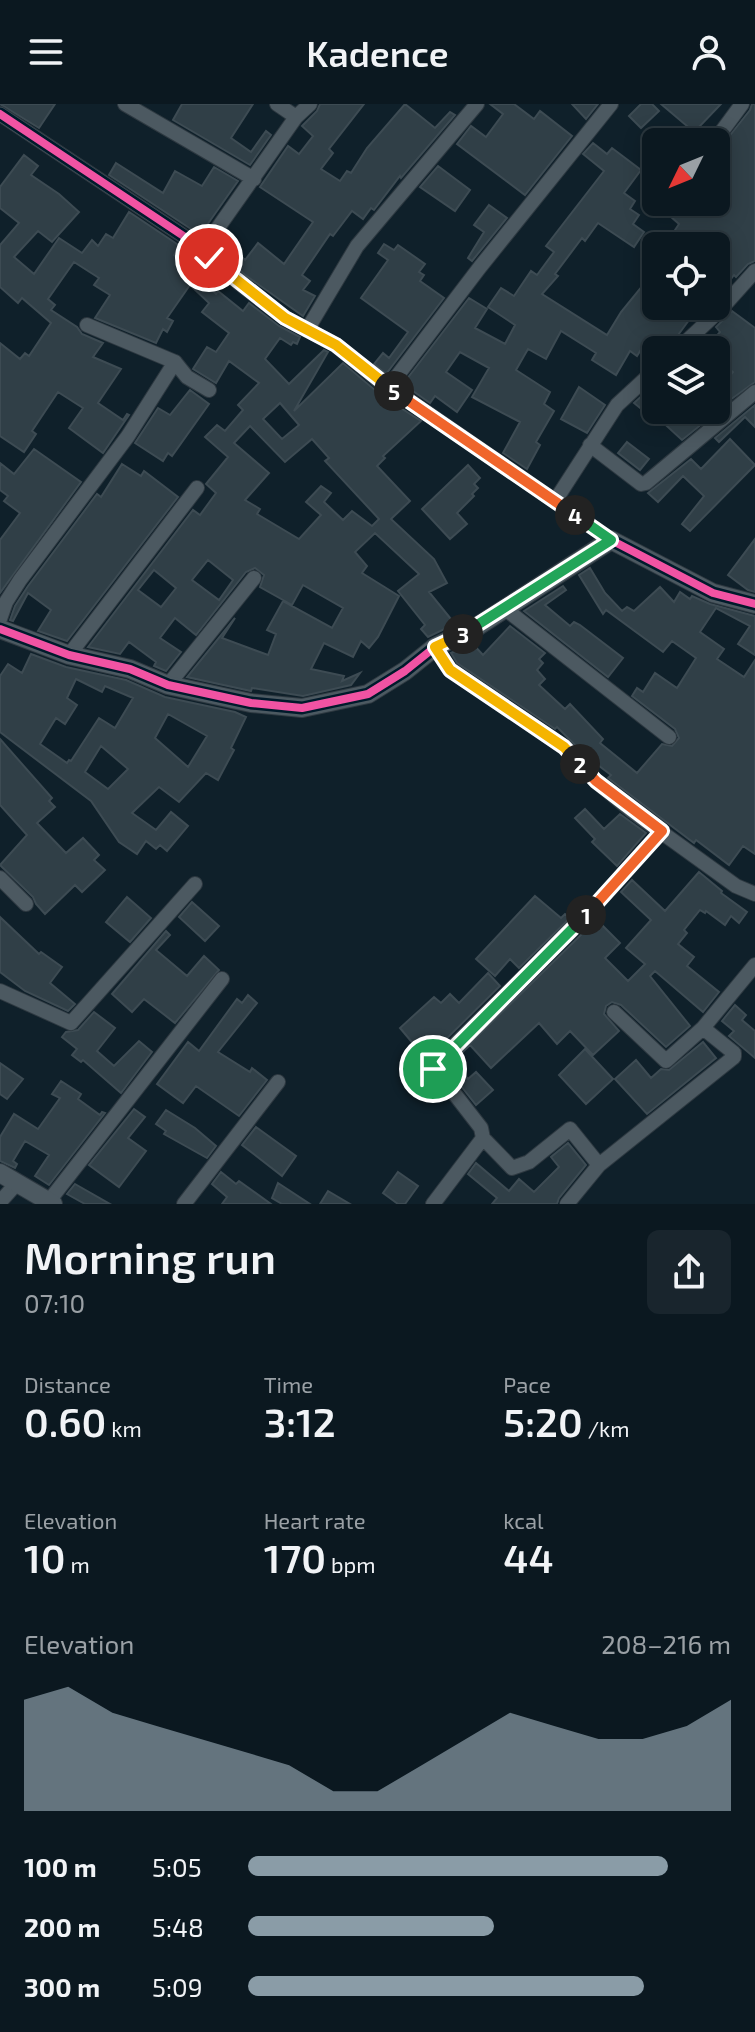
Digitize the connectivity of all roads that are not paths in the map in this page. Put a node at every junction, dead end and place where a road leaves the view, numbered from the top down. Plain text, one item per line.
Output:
1 (125, 104) edge
2 (277, 104) edge
3 (310, 104) edge
4 (477, 104) edge
5 (611, 104) edge
6 (742, 104) edge
7 (0, 114) edge
8 (296, 117) junction
9 (724, 128) edge
10 (254, 179) junction
11 (203, 249) junction
12 (755, 271) edge
13 (87, 325) dead end
14 (307, 330) junction
15 (692, 336) edge
16 (175, 362) junction
17 (642, 382) edge
18 (388, 388) junction
19 (209, 390) dead end
20 (755, 392) edge
21 (590, 445) junction
22 (197, 488) dead end
23 (555, 501) junction
24 (611, 540) junction
25 (254, 578) dead end
26 (755, 604) edge
27 (504, 608) junction
28 (0, 619) edge
29 (0, 629) edge
30 (435, 647) junction
31 (69, 655) junction
32 (168, 685) junction
33 (669, 737) dead end
34 (662, 831) junction
35 (0, 878) edge
36 (195, 884) dead end
37 (755, 894) edge
38 (26, 904) dead end
39 (754, 969) edge
40 (222, 979) dead end
41 (0, 991) edge
42 (614, 1012) dead end
43 (703, 1028) junction
44 (278, 1082) dead end
45 (483, 1138) junction
46 (599, 1165) junction
47 (0, 1173) edge
48 (17, 1183) junction
49 (0, 1202) edge
50 (51, 1203) edge
51 (184, 1204) edge
52 (433, 1204) edge
53 (567, 1204) edge

1 - 10 street
2 - 8 street
3 - 8 street
4 - 14 street
5 - 18 street
6 - 9 street
7 - 11 street
8 - 10 street
10 - 11 street
11 - 14 street
12 - 15 street
13 - 16 street
14 - 18 street
16 - 19 street
16 - 28 street
17 - 21 street
18 - 23 street
20 - 21 street
21 - 23 street
22 - 31 street
23 - 24 street
24 - 26 street
24 - 27 street
25 - 32 street
27 - 30 street
27 - 33 street
29 - 31 street
30 - 32 street
30 - 34 street
31 - 32 street
34 - 37 street
34 - 45 street
35 - 38 street
36 - 41 street
39 - 43 street
40 - 50 street
42 - 43 street
43 - 46 street
44 - 51 street
45 - 46 street
45 - 52 street
46 - 53 street
47 - 48 street
48 - 49 street
48 - 50 street

